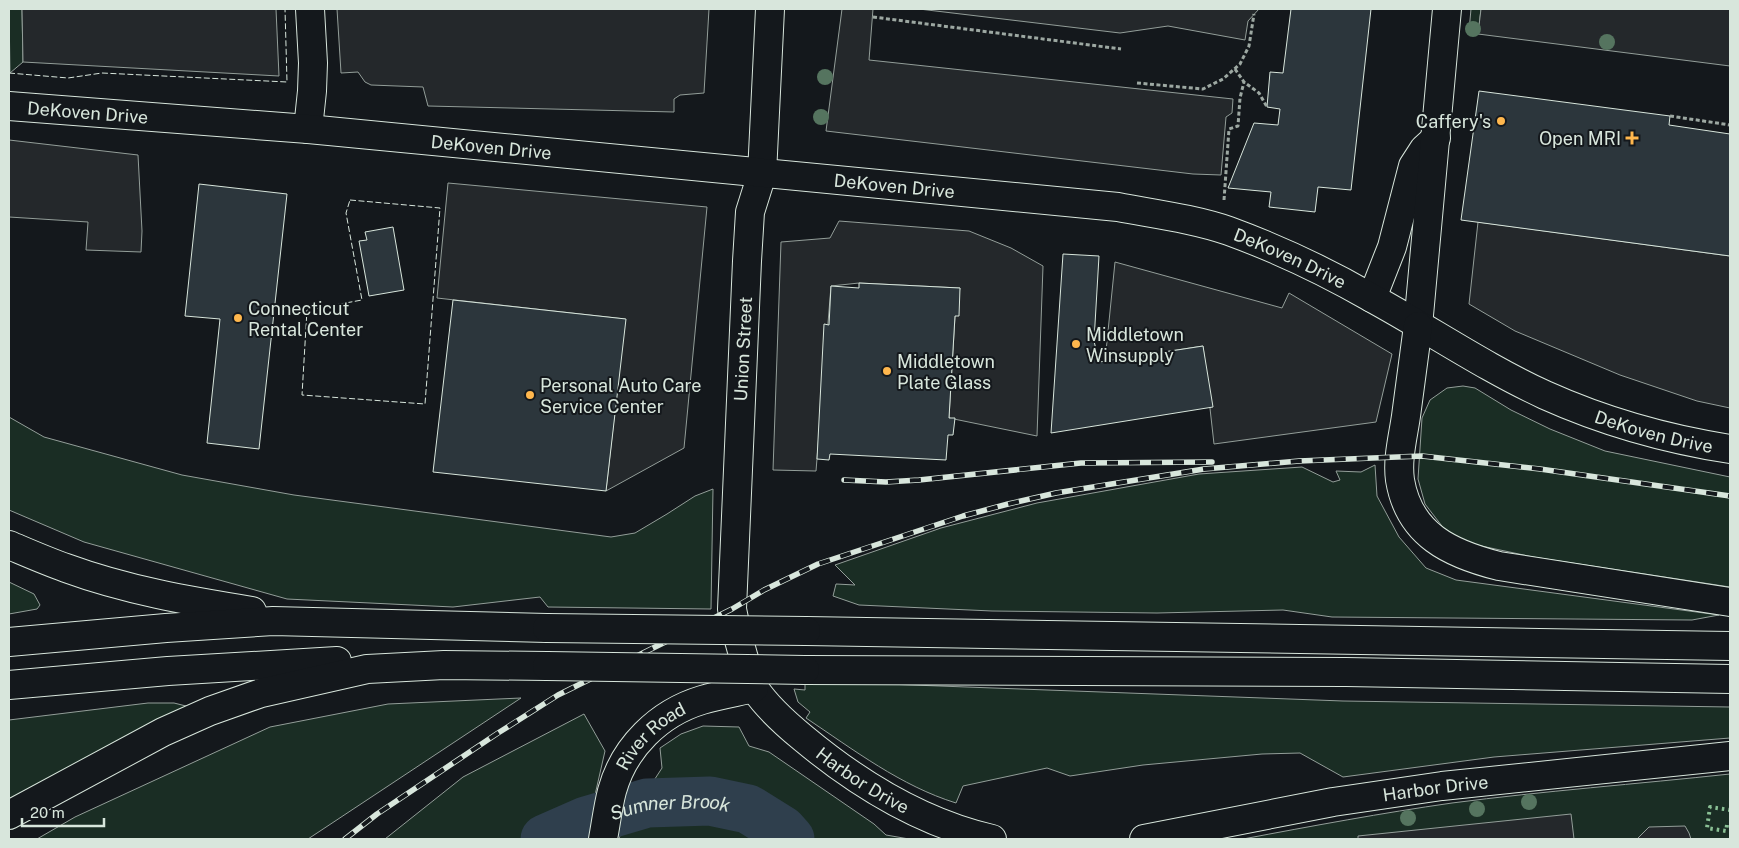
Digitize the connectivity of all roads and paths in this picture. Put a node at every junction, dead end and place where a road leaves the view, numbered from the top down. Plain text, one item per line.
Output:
1 (310, 9) edge
2 (770, 9) edge
3 (1447, 9) edge
4 (1254, 14) dead end
5 (873, 17) dead end
6 (1121, 48) dead end
7 (1235, 69) junction
8 (1244, 82) junction
9 (1137, 83) dead end
10 (9, 106) edge
11 (1267, 107) dead end
12 (1670, 116) dead end
13 (1730, 125) edge
14 (308, 129) junction
15 (1436, 138) junction
16 (762, 174) junction
17 (1224, 203) dead end
18 (1372, 298) junction
19 (1418, 326) junction
20 (1730, 449) edge
21 (9, 545) edge
22 (1730, 602) edge
23 (393, 625) junction
24 (9, 642) edge
25 (1730, 646) edge
26 (444, 665) junction
27 (1730, 679) edge
28 (9, 685) edge
29 (754, 688) junction
30 (1730, 756) edge
31 (9, 815) edge
32 (603, 839) edge
33 (992, 839) edge
34 (1144, 839) edge

1 - 14 main road
2 - 16 main road, Union Street
3 - 15 main road
4 - 7 path
5 - 6 path
7 - 8 path
7 - 9 path
8 - 11 path
8 - 17 path
10 - 14 main road, DeKoven Drive
12 - 13 path
14 - 16 main road, DeKoven Drive
15 - 18 main road
15 - 19 main road
16 - 18 main road, DeKoven Drive
16 - 29 main road, Union Street
18 - 19 main road, DeKoven Drive
19 - 20 main road, DeKoven Drive
19 - 22 main road
21 - 23 main road
23 - 24 main road
23 - 25 main road, bridge
26 - 27 main road, bridge
26 - 28 main road
26 - 31 main road
29 - 32 main road, River Road
29 - 33 main road, Harbor Drive
30 - 34 main road, Harbor Drive

